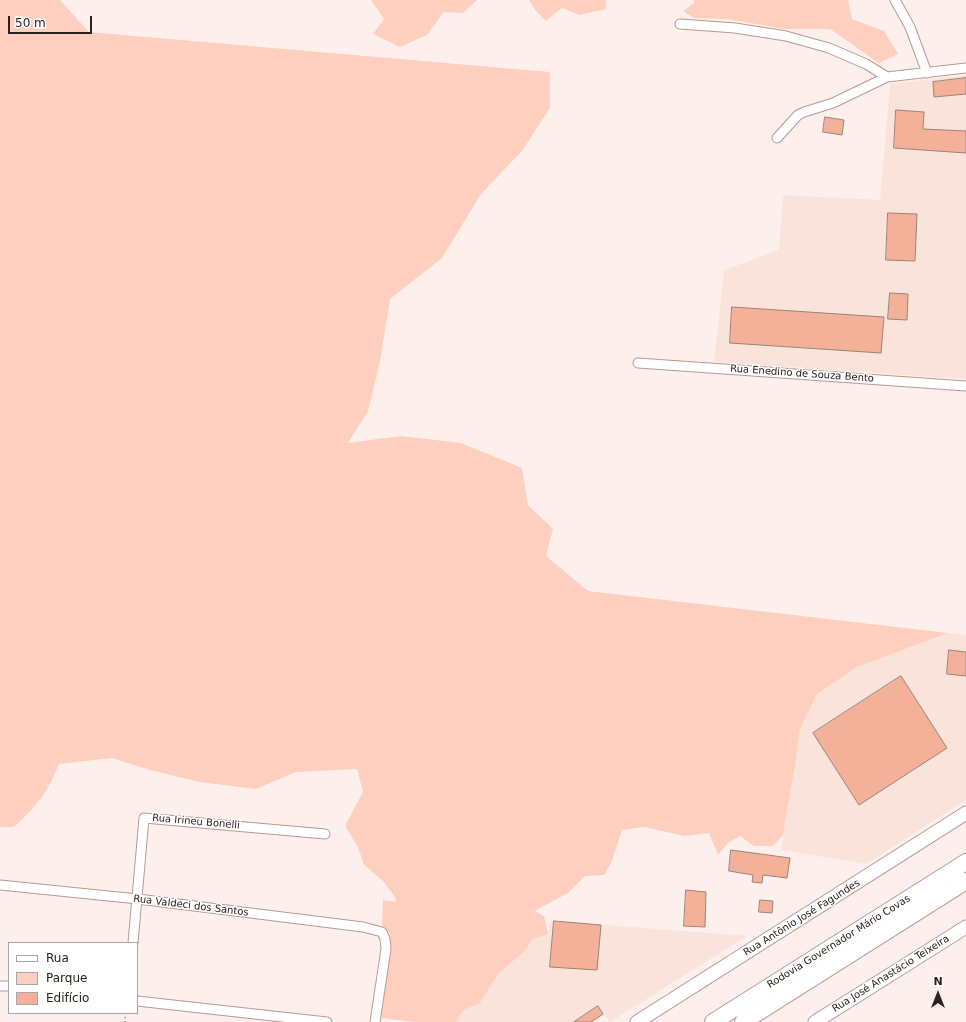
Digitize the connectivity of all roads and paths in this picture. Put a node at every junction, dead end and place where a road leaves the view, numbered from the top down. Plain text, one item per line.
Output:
1 (894, 0) edge
2 (680, 24) dead end
3 (966, 68) edge
4 (927, 73) junction
5 (887, 77) junction
6 (777, 138) dead end
7 (638, 363) dead end
8 (966, 386) edge
9 (966, 813) edge
10 (325, 834) dead end
11 (966, 862) edge
12 (966, 881) edge
13 (0, 885) edge
14 (138, 899) junction
15 (966, 927) edge
16 (133, 942) edge
17 (138, 1001) edge
18 (327, 1022) edge
19 (375, 1022) edge
20 (637, 1022) edge
21 (712, 1022) edge
22 (743, 1022) edge
23 (815, 1022) edge

1 - 4 street
2 - 5 street
3 - 4 street
4 - 5 street
5 - 6 street
7 - 8 street, Rua Enedino de Souza Bento
9 - 20 main road, Rua Antônio José Fagundes
10 - 14 street, Rua Irineu Bonelli
11 - 21 highway, Rodovia Governador Mário Covas
12 - 22 highway, Rodovia Governador Mário Covas
13 - 14 street, Rua Valdeci dos Santos
14 - 16 street, Rua Irineu Bonelli
14 - 19 street, Rua Valdeci dos Santos
15 - 23 main road, Rua José Anastácio Teixeira
17 - 18 street

